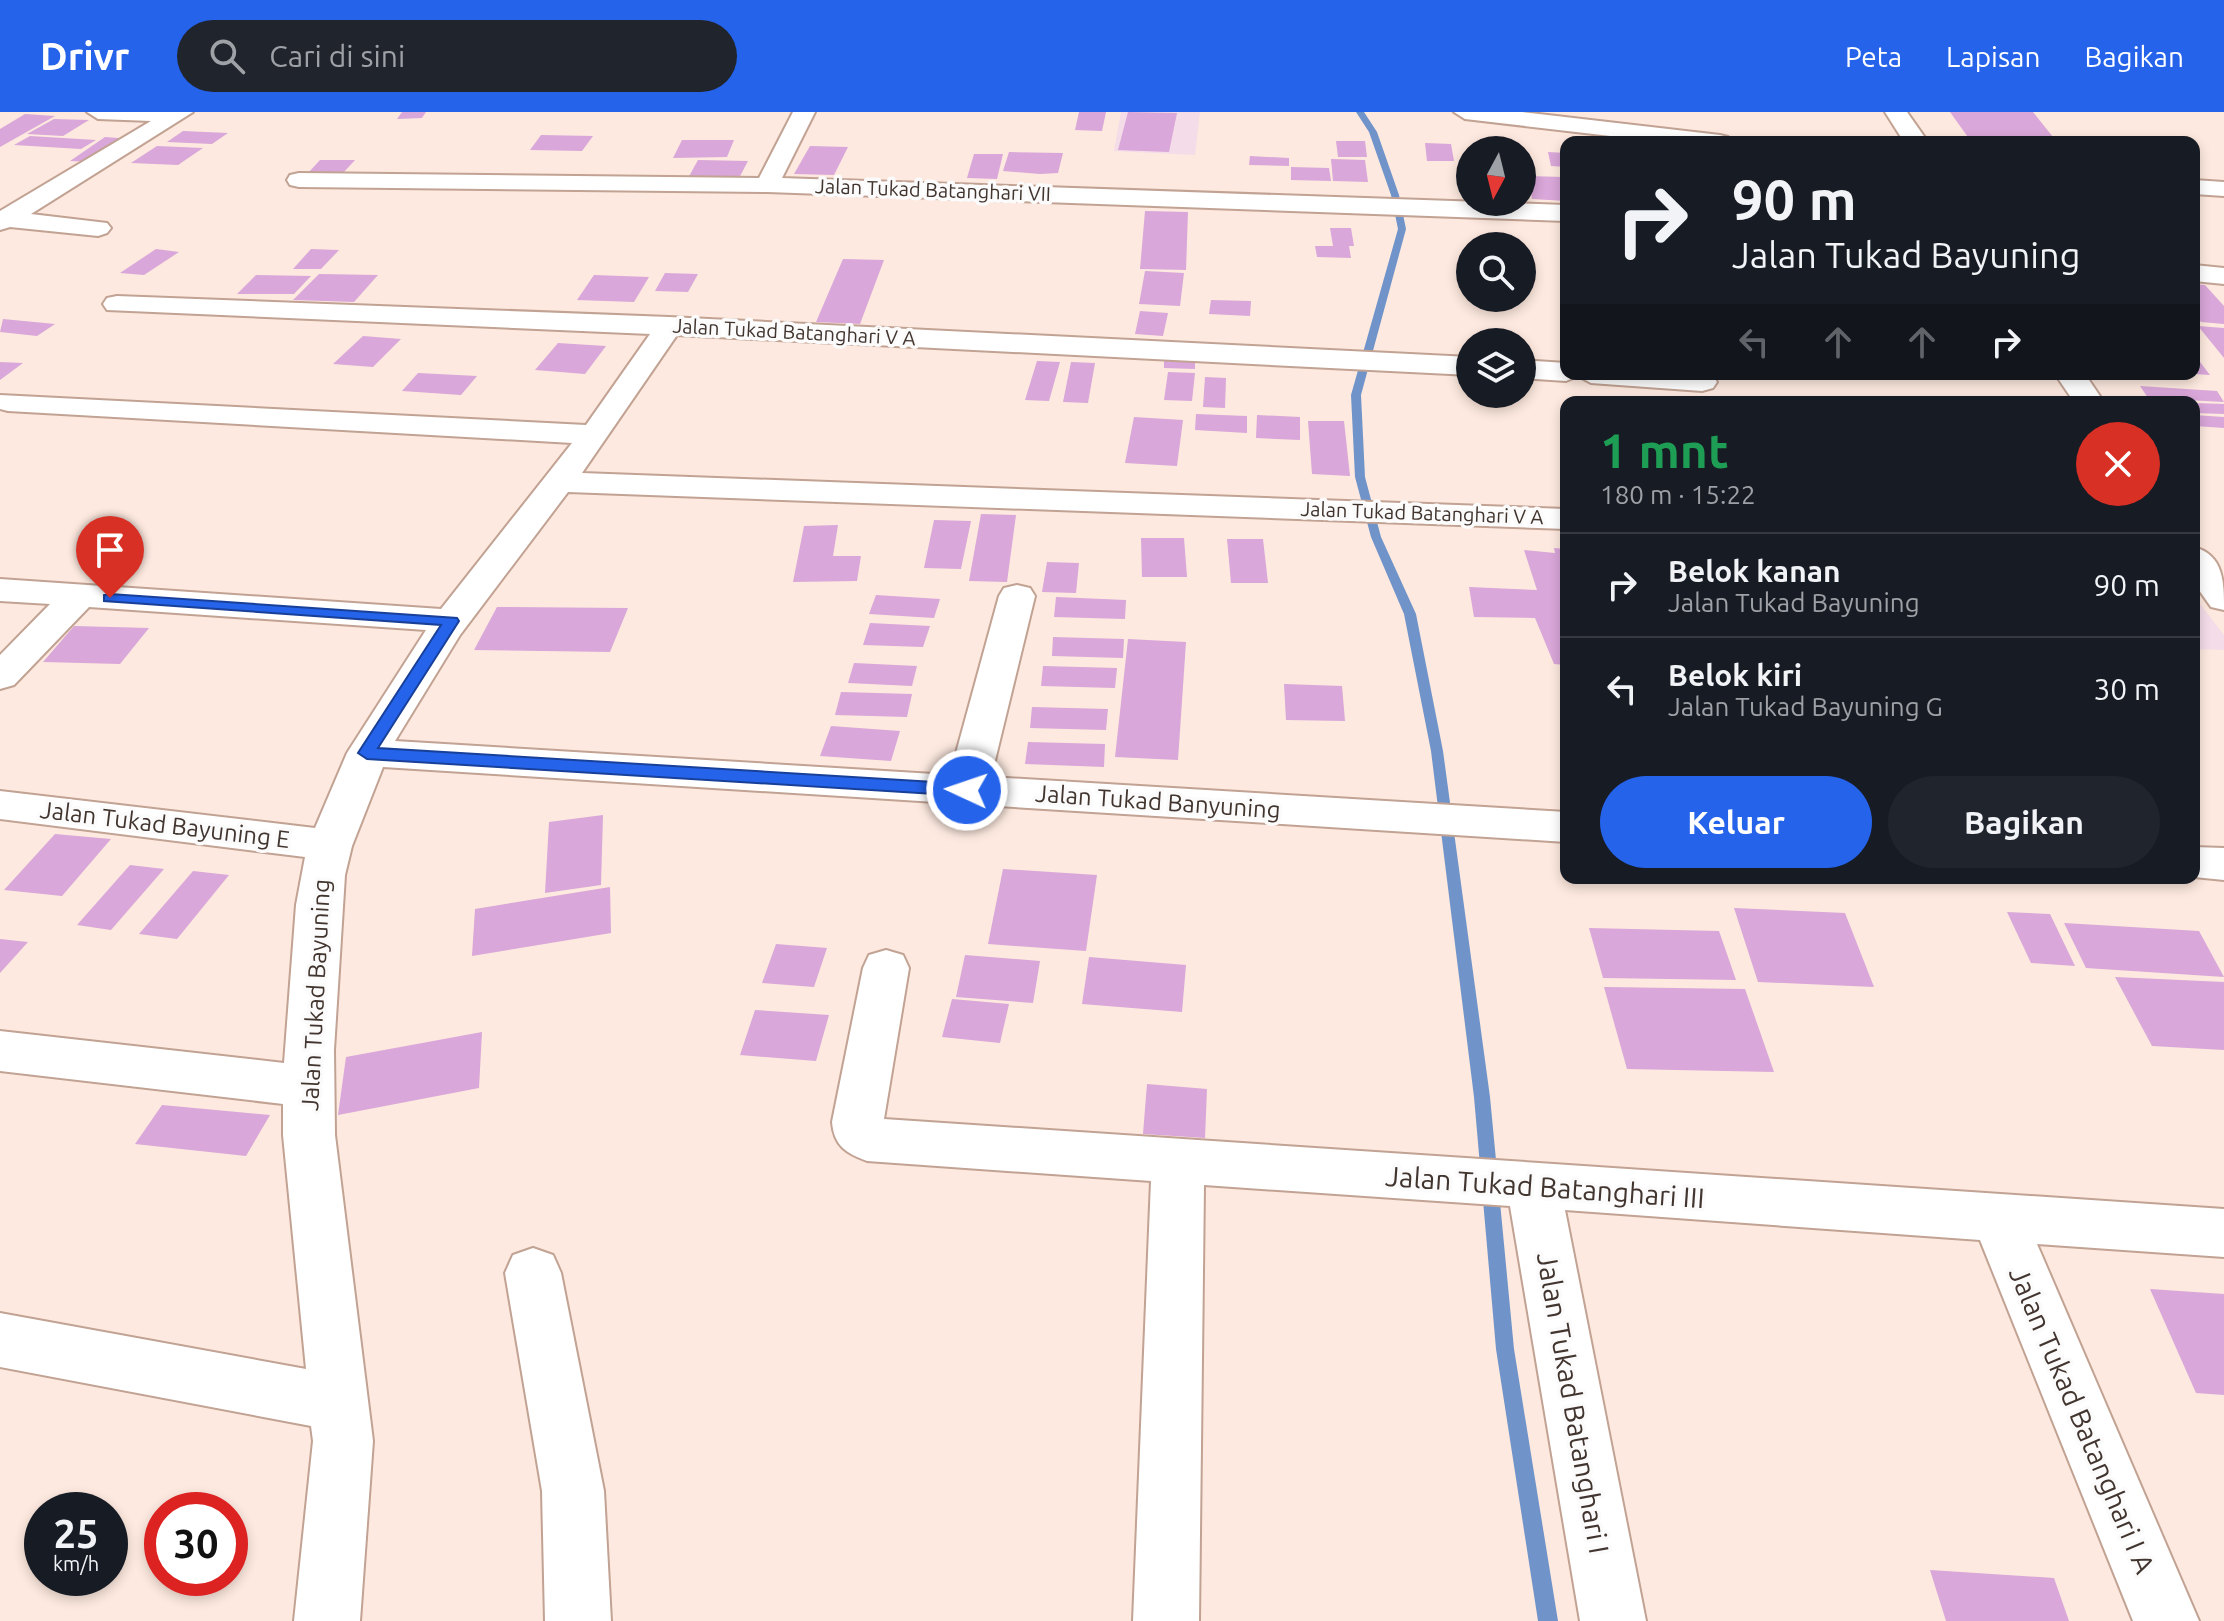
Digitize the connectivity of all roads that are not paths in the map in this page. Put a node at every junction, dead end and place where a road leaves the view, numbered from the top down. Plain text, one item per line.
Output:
1 (98, 112) edge
2 (804, 112) edge
3 (1465, 112) edge
4 (1896, 112) edge
5 (178, 114) edge
6 (1598, 128) edge
7 (1668, 136) edge
8 (1912, 136) edge
9 (299, 180) dead end
10 (767, 185) junction
11 (2200, 187) edge
12 (2224, 189) edge
13 (1560, 213) edge
14 (3, 220) edge
15 (98, 228) dead end
16 (2200, 274) edge
17 (2224, 276) edge
18 (117, 304) dead end
19 (669, 326) junction
20 (1456, 365) edge
21 (1536, 370) edge
22 (1560, 372) edge
23 (1648, 380) edge
24 (1704, 386) edge
25 (8, 402) dead end
26 (595, 435) junction
27 (558, 482) junction
28 (1560, 519) edge
29 (2200, 566) edge
30 (0, 590) edge
31 (79, 596) junction
32 (1017, 596) dead end
33 (2224, 599) edge
34 (452, 621) junction
35 (0, 677) edge
36 (367, 753) junction
37 (967, 790) junction
38 (0, 805) edge
39 (1560, 827) edge
40 (330, 845) junction
41 (2200, 862) edge
42 (2224, 864) edge
43 (886, 968) dead end
44 (0, 1051) edge
45 (307, 1086) junction
46 (1178, 1163) junction
47 (1516, 1184) junction
48 (1999, 1219) junction
49 (2224, 1233) edge
50 (533, 1273) dead end
51 (0, 1340) edge
52 (339, 1403) junction
53 (327, 1621) edge
54 (578, 1621) edge
55 (1166, 1621) edge
56 (1613, 1621) edge
57 (2166, 1621) edge

1 - 5 street
2 - 10 street
3 - 6 street
4 - 8 street
5 - 14 street
6 - 7 street
9 - 10 street, Jalan Tukad Batanghari VII
10 - 13 street, Jalan Tukad Batanghari VII
11 - 12 street
14 - 15 street
16 - 17 street
18 - 19 street, Jalan Tukad Batanghari V A
19 - 20 street, Jalan Tukad Batanghari V A
19 - 26 street, Jalan Tukad Bayuning
21 - 22 street
23 - 24 street
25 - 26 street
26 - 27 street, Jalan Tukad Bayuning
27 - 28 street, Jalan Tukad Batanghari V A
27 - 34 street, Jalan Tukad Bayuning
29 - 33 street
30 - 31 street
31 - 34 street
31 - 35 street
32 - 37 street
34 - 36 street, Jalan Tukad Bayuning
36 - 37 street, Jalan Tukad Banyuning
36 - 40 street, Jalan Tukad Bayuning
37 - 39 street, Jalan Tukad Banyuning
38 - 40 street, Jalan Tukad Bayuning E
40 - 45 street, Jalan Tukad Bayuning
41 - 42 street
43 - 46 street, Jalan Tukad Batanghari III
44 - 45 street
45 - 52 street, Jalan Tukad Bayuning
46 - 47 street, Jalan Tukad Batanghari III
46 - 55 street
47 - 48 street, Jalan Tukad Batanghari III
47 - 56 street, Jalan Tukad Batanghari I
48 - 49 street, Jalan Tukad Batanghari III
48 - 57 street, Jalan Tukad Batanghari I A
50 - 54 street
51 - 52 street
52 - 53 street, Jalan Tukad Bayuning

